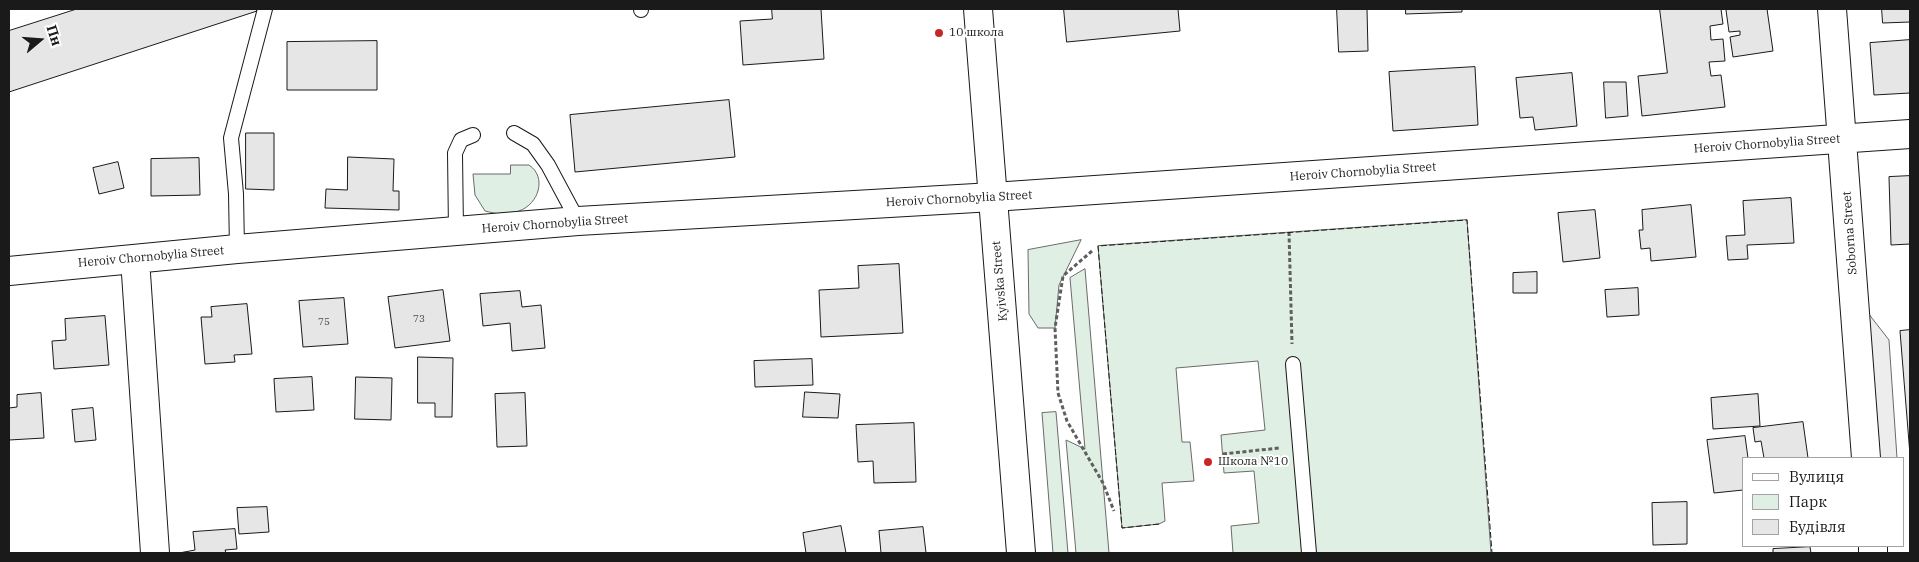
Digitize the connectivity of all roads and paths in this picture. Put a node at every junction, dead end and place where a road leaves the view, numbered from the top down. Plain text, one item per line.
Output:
1 (265, 9) edge
2 (978, 9) edge
3 (1832, 9) edge
4 (514, 133) dead end
5 (473, 134) dead end
6 (1910, 134) edge
7 (1844, 139) junction
8 (993, 197) junction
9 (578, 222) junction
10 (456, 232) junction
11 (1289, 232) dead end
12 (237, 249) junction
13 (1092, 251) dead end
14 (135, 259) junction
15 (9, 271) edge
16 (1293, 364) joint
17 (1300, 446) junction
18 (1223, 454) dead end
19 (1866, 457) edge
20 (1114, 511) dead end
21 (155, 553) edge
22 (1021, 553) edge
23 (1309, 553) edge

1 - 12 lane
2 - 8 street, Kyivska Street
3 - 7 street, Soborna Street
4 - 9 lane
5 - 10 lane
6 - 7 street, Heroiv Chornobylia Street
7 - 8 street, Heroiv Chornobylia Street
7 - 19 street, Soborna Street
8 - 9 street, Heroiv Chornobylia Street
8 - 22 street, Kyivska Street
9 - 10 street, Heroiv Chornobylia Street
10 - 12 street, Heroiv Chornobylia Street
11 - 16 path
12 - 14 street, Heroiv Chornobylia Street
13 - 20 path
14 - 15 street, Heroiv Chornobylia Street
14 - 21 street
16 - 17 lane
17 - 18 path
17 - 23 lane

